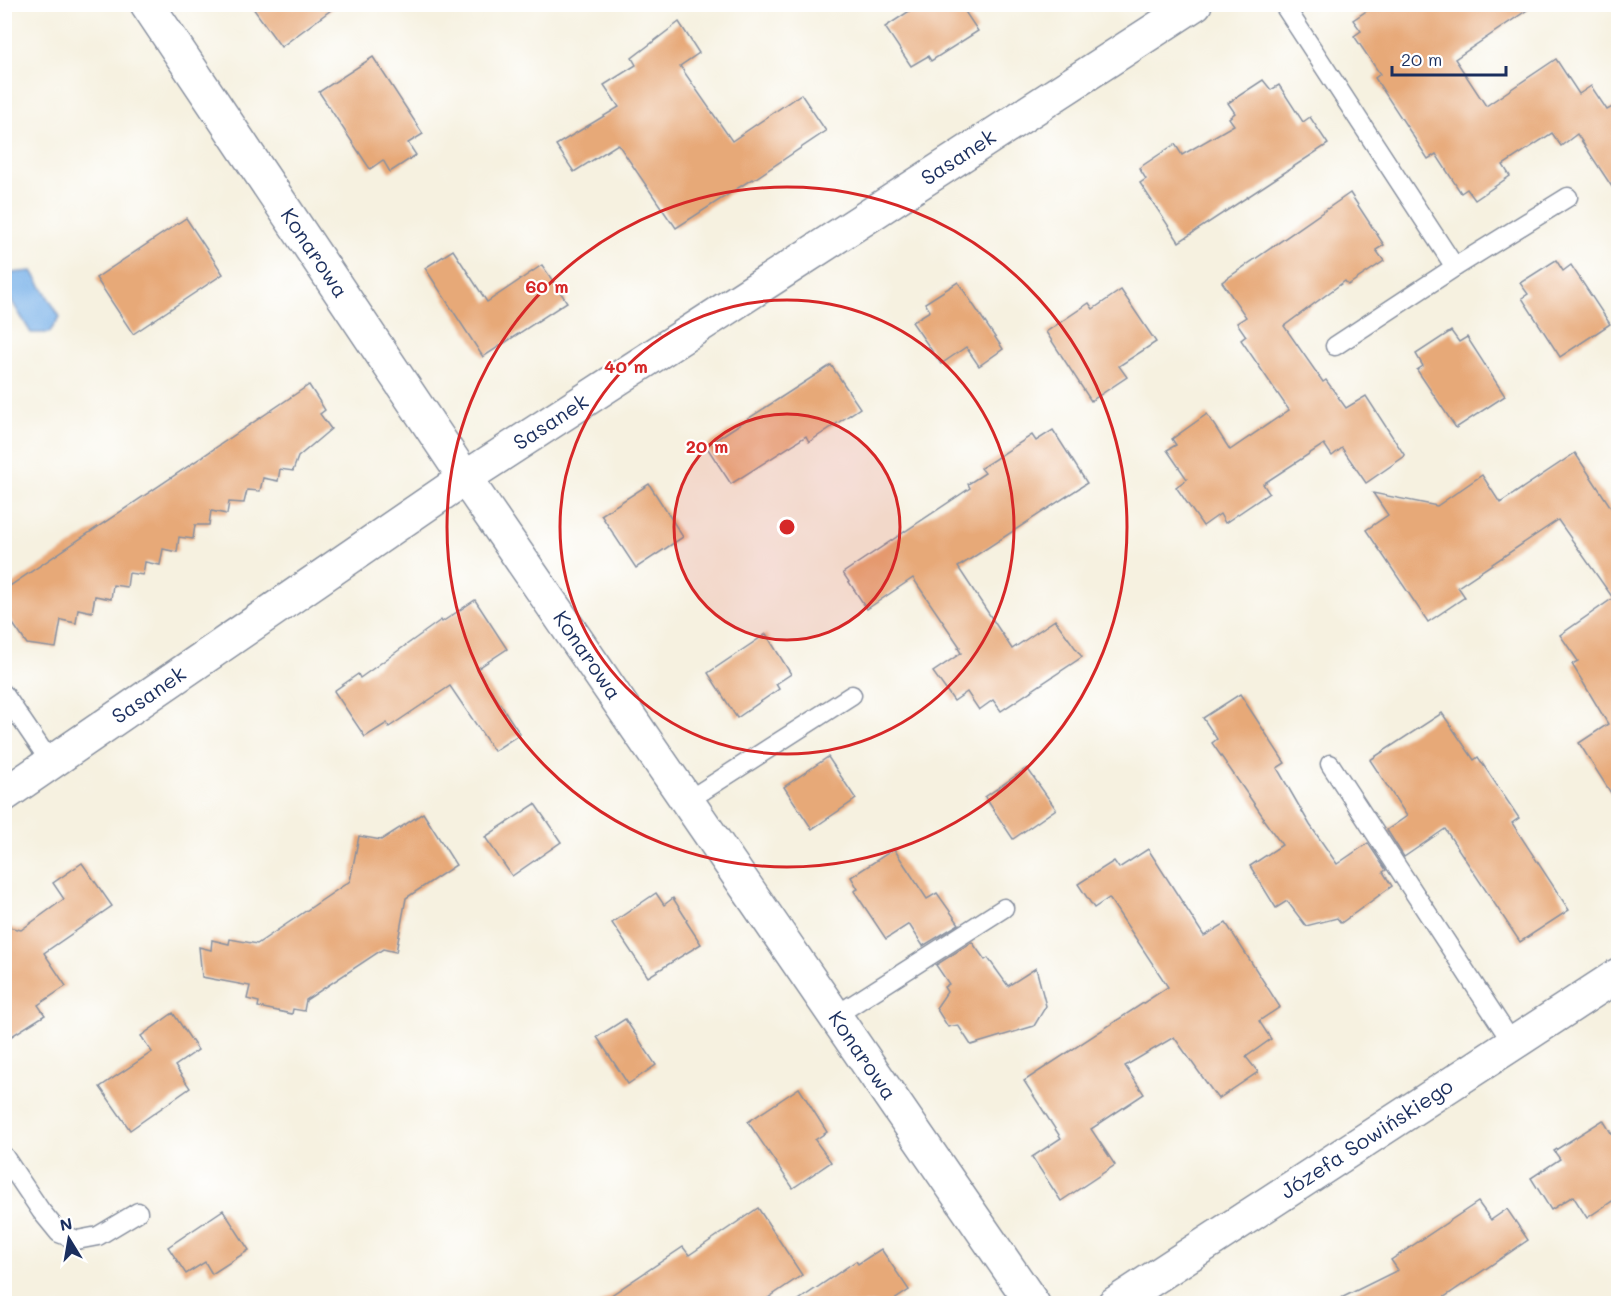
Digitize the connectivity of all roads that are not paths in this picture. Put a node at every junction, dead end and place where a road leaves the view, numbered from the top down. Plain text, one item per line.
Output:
1 (147, 4) edge
2 (1195, 4) edge
3 (1283, 4) edge
4 (1568, 197) dead end
5 (1455, 267) junction
6 (1335, 346) dead end
7 (465, 478) junction
8 (4, 694) edge
9 (852, 695) dead end
10 (51, 763) junction
11 (1329, 764) dead end
12 (4, 795) edge
13 (687, 801) junction
14 (1004, 908) dead end
15 (1618, 975) edge
16 (835, 1016) junction
17 (1513, 1044) junction
18 (4, 1156) edge
19 (138, 1212) dead end
20 (1033, 1304) edge
21 (1114, 1304) edge

1 - 7 street, Konarowa
2 - 7 street, Sasanek
3 - 5 lane
4 - 5 lane
5 - 6 lane
7 - 10 street, Sasanek
7 - 13 street, Konarowa
8 - 10 lane
9 - 13 lane
10 - 12 street, Sasanek
11 - 17 lane
13 - 16 street, Konarowa
14 - 16 lane
15 - 17 street, Józefa Sowińskiego
16 - 20 street, Konarowa
17 - 21 street, Józefa Sowińskiego
18 - 19 lane

